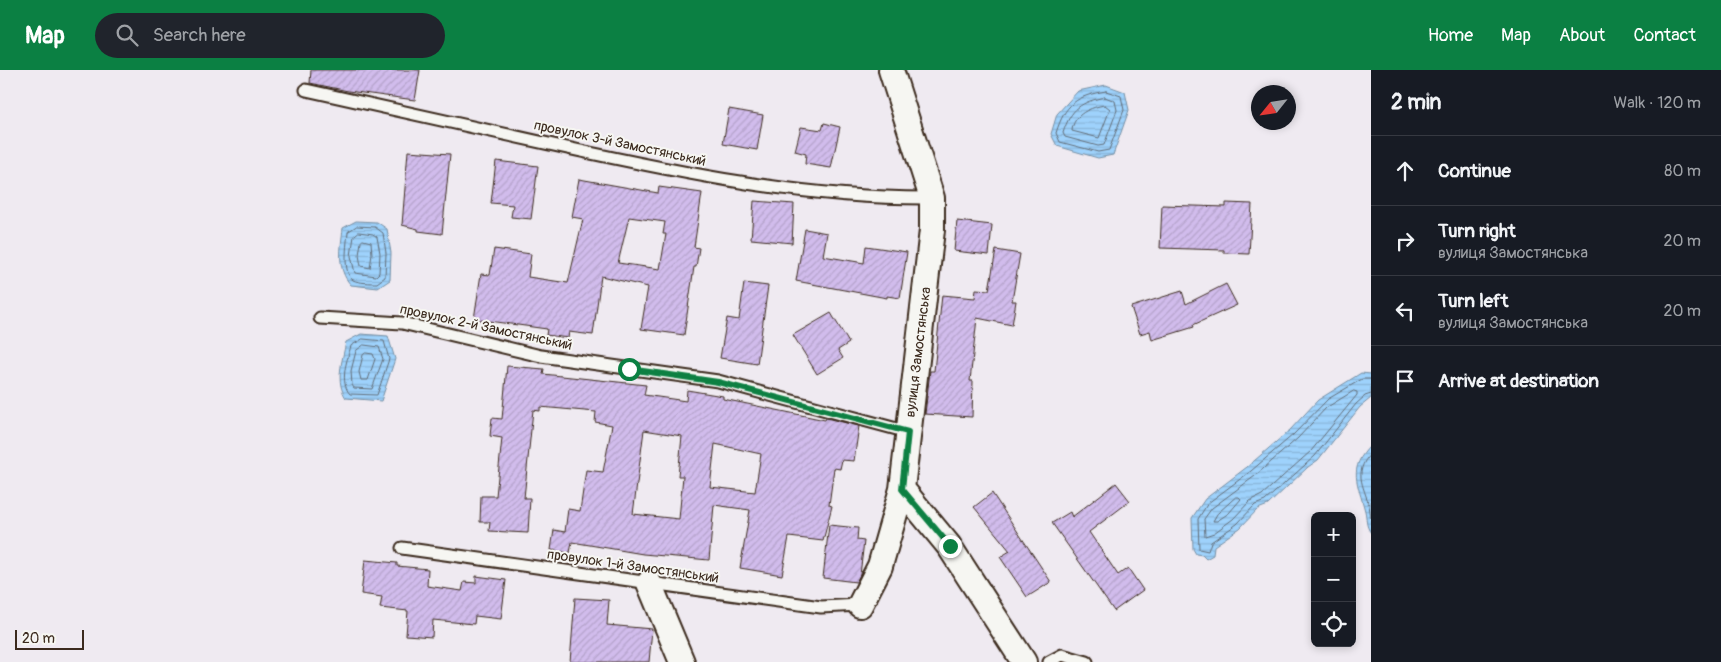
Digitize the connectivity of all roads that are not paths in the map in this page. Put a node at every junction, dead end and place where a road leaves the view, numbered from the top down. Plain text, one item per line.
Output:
1 (891, 70) edge
2 (306, 90) dead end
3 (932, 198) junction
4 (320, 318) dead end
5 (908, 432) junction
6 (902, 489) junction
7 (402, 548) dead end
8 (649, 583) junction
9 (860, 605) joint
10 (682, 662) edge
11 (1024, 662) edge
12 (1050, 662) edge
13 (1087, 662) edge

1 - 3 street, вулиця Замостянська
2 - 3 lane, провулок 3-й Замостянський
3 - 5 street, вулиця Замостянська
4 - 5 lane, провулок 2-й Замостянський
5 - 6 street, вулиця Замостянська
6 - 9 street, вулиця Замостянська
6 - 11 street
7 - 8 lane, провулок 1-й Замостянський
8 - 9 lane, провулок 1-й Замостянський
8 - 10 street
12 - 13 lane

